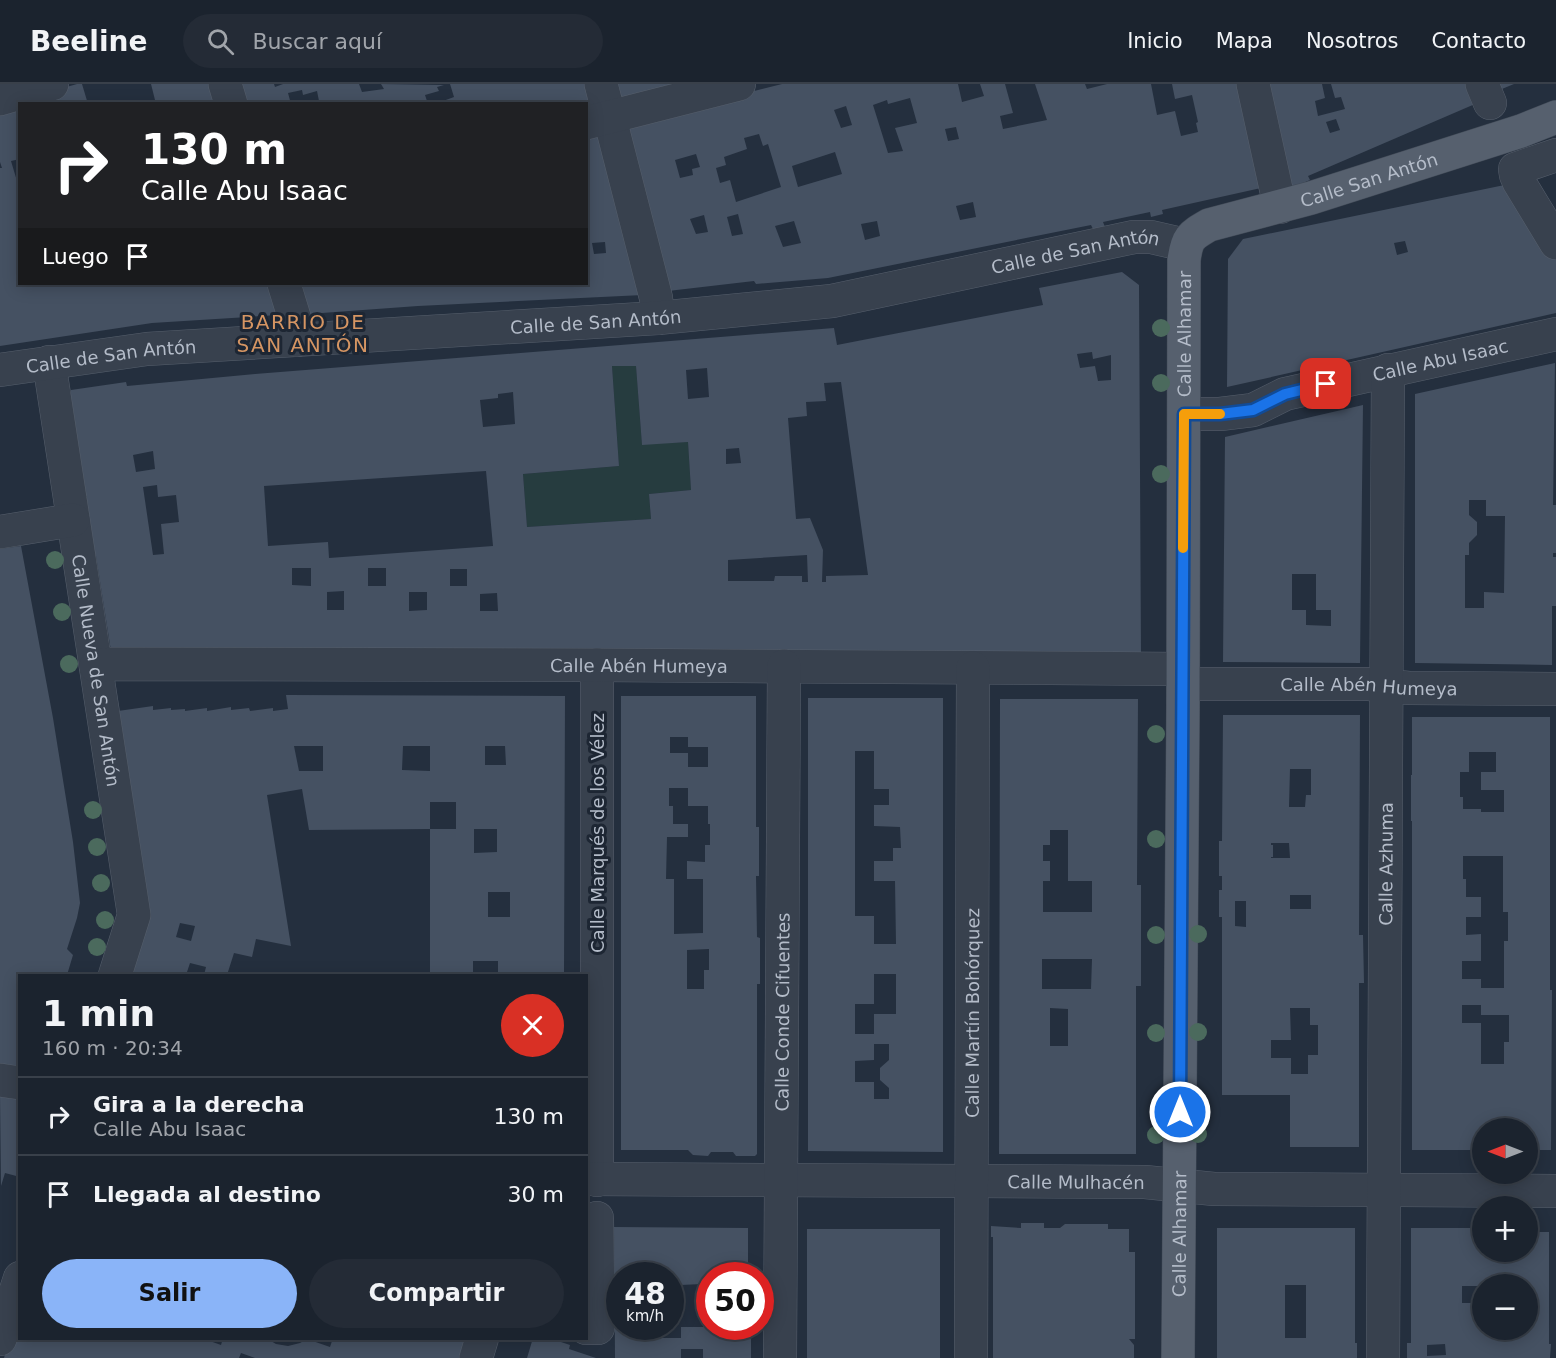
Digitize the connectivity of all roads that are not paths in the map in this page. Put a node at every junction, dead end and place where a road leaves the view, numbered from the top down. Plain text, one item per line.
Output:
1 (52, 84) edge
2 (225, 84) edge
3 (602, 84) edge
4 (739, 84) edge
5 (1253, 84) edge
6 (0, 99) edge
7 (230, 102) edge
8 (1556, 117) edge
9 (598, 120) edge
10 (1556, 155) edge
11 (1280, 207) junction
12 (1556, 243) edge
13 (1186, 244) junction
14 (284, 285) edge
15 (658, 318) junction
16 (1556, 334) edge
17 (297, 340) junction
18 (49, 362) junction
19 (0, 370) edge
20 (1388, 370) junction
21 (1184, 414) junction
22 (73, 520) junction
23 (0, 532) edge
24 (597, 665) junction
25 (96, 666) junction
26 (784, 666) junction
27 (973, 668) junction
28 (1183, 676) junction
29 (1387, 686) junction
30 (1556, 688) edge
31 (116, 974) edge
32 (0, 1080) edge
33 (18, 1083) edge
34 (592, 1180) edge
35 (781, 1180) junction
36 (972, 1181) junction
37 (1180, 1186) junction
38 (1384, 1190) junction
39 (1556, 1191) edge
40 (597, 1218) dead end
41 (18, 1284) edge
42 (588, 1328) edge
43 (0, 1339) edge
44 (481, 1340) edge
45 (476, 1358) edge
46 (780, 1358) edge
47 (971, 1358) edge
48 (1178, 1358) edge
49 (1383, 1358) edge

1 - 6 street
2 - 7 street
3 - 9 street
4 - 9 street
5 - 11 street
8 - 11 main road, Calle San Antón
9 - 15 street
10 - 12 street
11 - 13 main road, Calle San Antón
13 - 15 street, Calle de San Antón
13 - 21 main road, Calle Alhamar
14 - 17 street
15 - 17 street, Calle de San Antón
16 - 20 street, Calle Abu Isaac
17 - 18 street, Calle de San Antón
18 - 19 street, Calle de San Antón
18 - 22 street, Calle Nueva de San Antón
20 - 21 street, Calle Abu Isaac
20 - 29 street, Calle Azhuma
21 - 28 main road, Calle Alhamar
22 - 23 street
22 - 25 street, Calle Nueva de San Antón
24 - 25 street, Calle Abén Humeya
24 - 26 street, Calle Abén Humeya
24 - 34 street, Calle Marqués de los Vélez
25 - 31 street, Calle Nueva de San Antón
26 - 27 street, Calle Abén Humeya
26 - 35 street, Calle Conde Cifuentes
27 - 28 street, Calle Abén Humeya
27 - 36 street, Calle Martín Bohórquez
28 - 29 street, Calle Abén Humeya
28 - 37 main road, Calle Alhamar
29 - 30 street, Calle Abén Humeya
29 - 38 street, Calle Azhuma
32 - 33 street
34 - 35 street, Calle Mulhacén
35 - 36 street, Calle Mulhacén
35 - 46 street, Calle Conde Cifuentes
36 - 37 street, Calle Mulhacén
36 - 47 street, Calle Martín Bohórquez
37 - 38 street, Calle Mulhacén
37 - 48 main road, Calle Alhamar
38 - 39 street, Calle Mulhacén
38 - 49 street, Calle Azhuma
40 - 42 street
41 - 43 street
44 - 45 street

